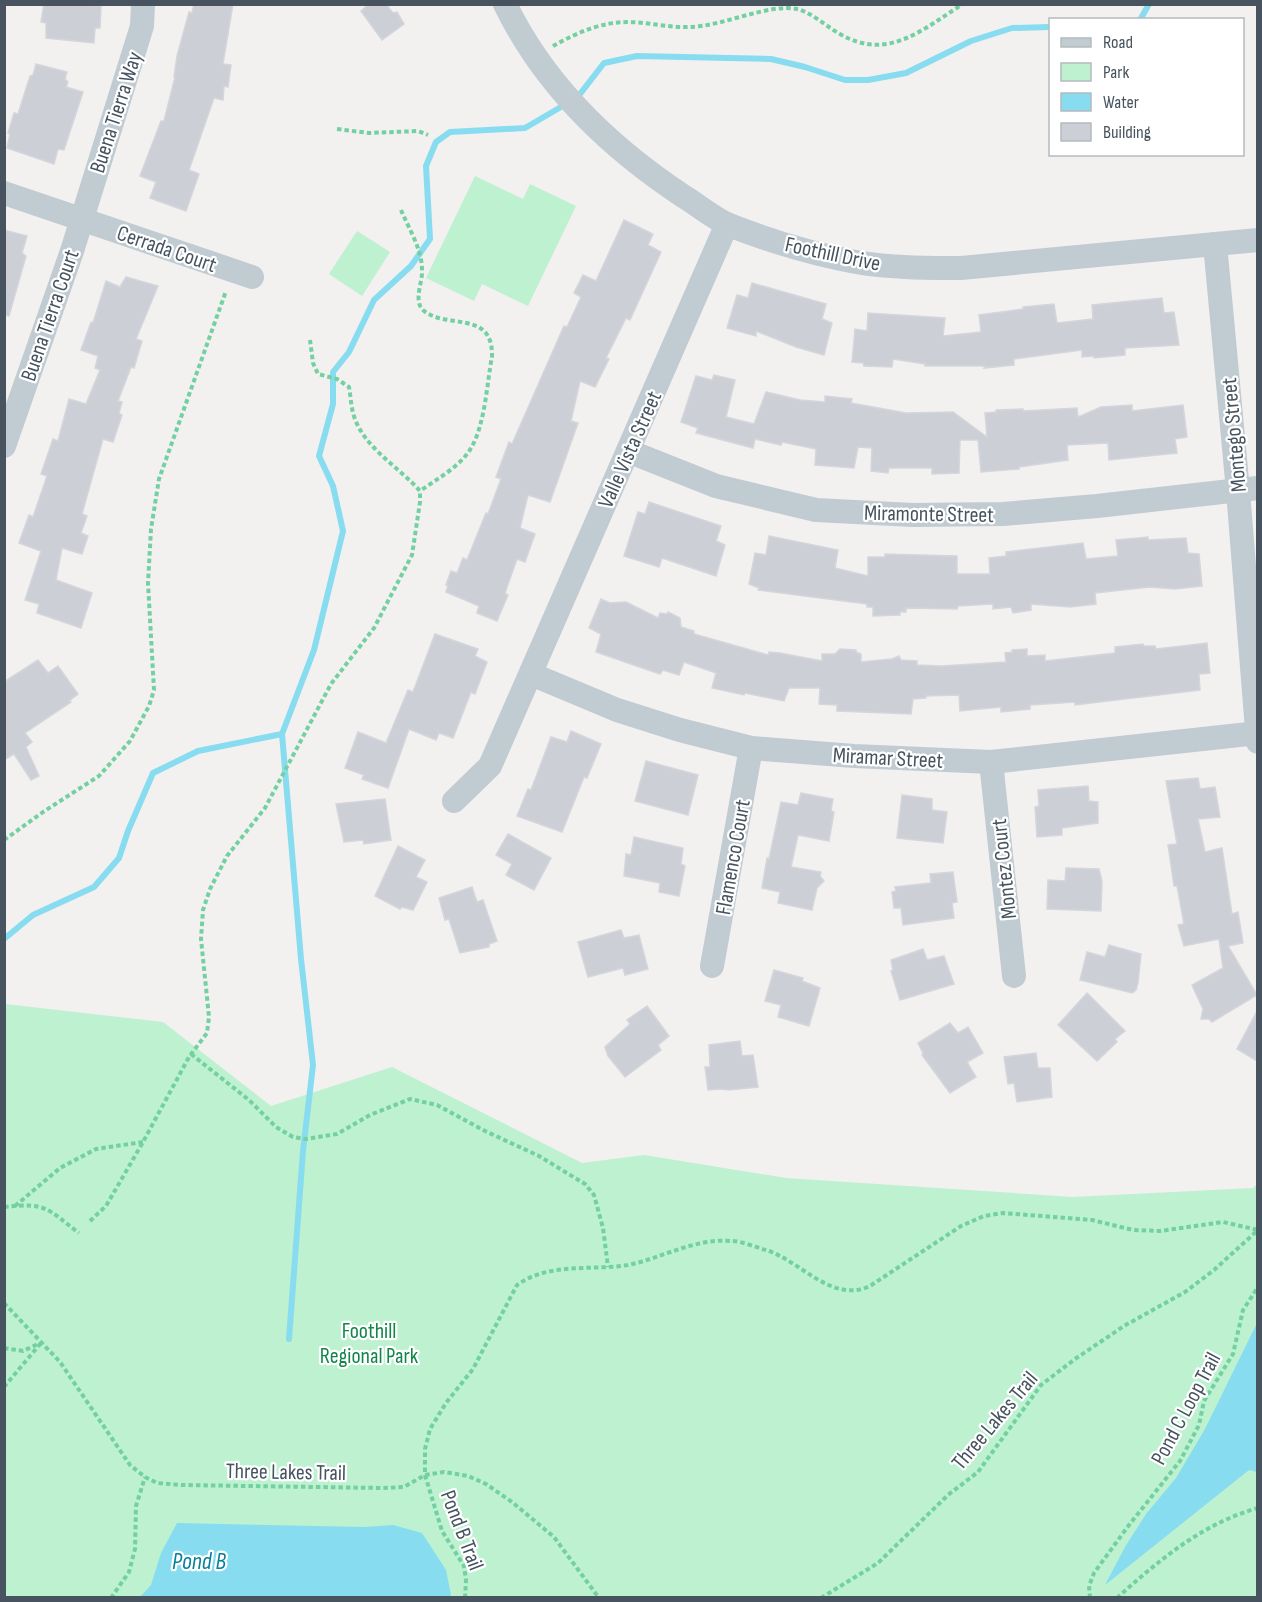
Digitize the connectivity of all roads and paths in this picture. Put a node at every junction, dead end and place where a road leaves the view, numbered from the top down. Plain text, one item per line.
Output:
1 (143, 4) edge
2 (505, 4) edge
3 (963, 4) edge
4 (534, 57) junction
5 (337, 129) dead end
6 (428, 135) dead end
7 (4, 194) edge
8 (401, 210) dead end
9 (81, 219) junction
10 (727, 224) junction
11 (1257, 240) edge
12 (1215, 244) junction
13 (243, 274) joint
14 (310, 340) dead end
15 (4, 446) edge
16 (628, 451) junction
17 (1248, 489) edge
18 (420, 491) junction
19 (531, 674) junction
20 (1257, 736) edge
21 (751, 748) junction
22 (991, 762) junction
23 (454, 801) dead end
24 (4, 840) edge
25 (712, 966) dead end
26 (1014, 976) dead end
27 (191, 1054) junction
28 (143, 1142) junction
29 (15, 1206) junction
30 (4, 1207) edge
31 (90, 1221) dead end
32 (1257, 1230) edge
33 (79, 1233) dead end
34 (608, 1267) junction
35 (1257, 1287) edge
36 (4, 1303) edge
37 (41, 1343) junction
38 (4, 1348) edge
39 (4, 1387) edge
40 (425, 1475) junction
41 (145, 1477) junction
42 (1257, 1508) edge
43 (111, 1598) edge
44 (465, 1598) edge
45 (599, 1598) edge
46 (821, 1598) edge
47 (1090, 1598) edge
48 (1117, 1598) edge

1 - 9 street, Buena Tierra Way
2 - 4 street, Foothill Drive
3 - 4 path
4 - 10 street, Foothill Drive
5 - 6 path
7 - 9 street, Cerrada Court
8 - 18 path
9 - 13 street, Cerrada Court
9 - 15 street, Buena Tierra Court
10 - 12 street, Foothill Drive
10 - 16 street, Valle Vista Street
11 - 12 street, Foothill Drive
12 - 17 street, Montego Street
13 - 24 path
14 - 18 path
16 - 17 street, Miramonte Street
16 - 19 street, Valle Vista Street
17 - 20 street, Montego Street
18 - 27 path
19 - 21 street, Miramar Street
19 - 23 street, Valle Vista Street
20 - 22 street, Miramar Street
21 - 22 street, Miramar Street
21 - 25 street, Flamenco Court
22 - 26 street, Montez Court
27 - 28 path
27 - 34 path
28 - 29 path
28 - 31 path
29 - 30 path
29 - 33 path
32 - 34 path, Pond B Trail
32 - 46 path, Three Lakes Trail
34 - 40 path, Pond B Trail
35 - 47 path, Pond C Loop Trail
36 - 37 path
37 - 38 path
37 - 39 path
37 - 41 path
40 - 41 path, Three Lakes Trail
40 - 44 path, Pond B Trail
40 - 45 path, Three Lakes Trail
41 - 43 path
42 - 48 path

